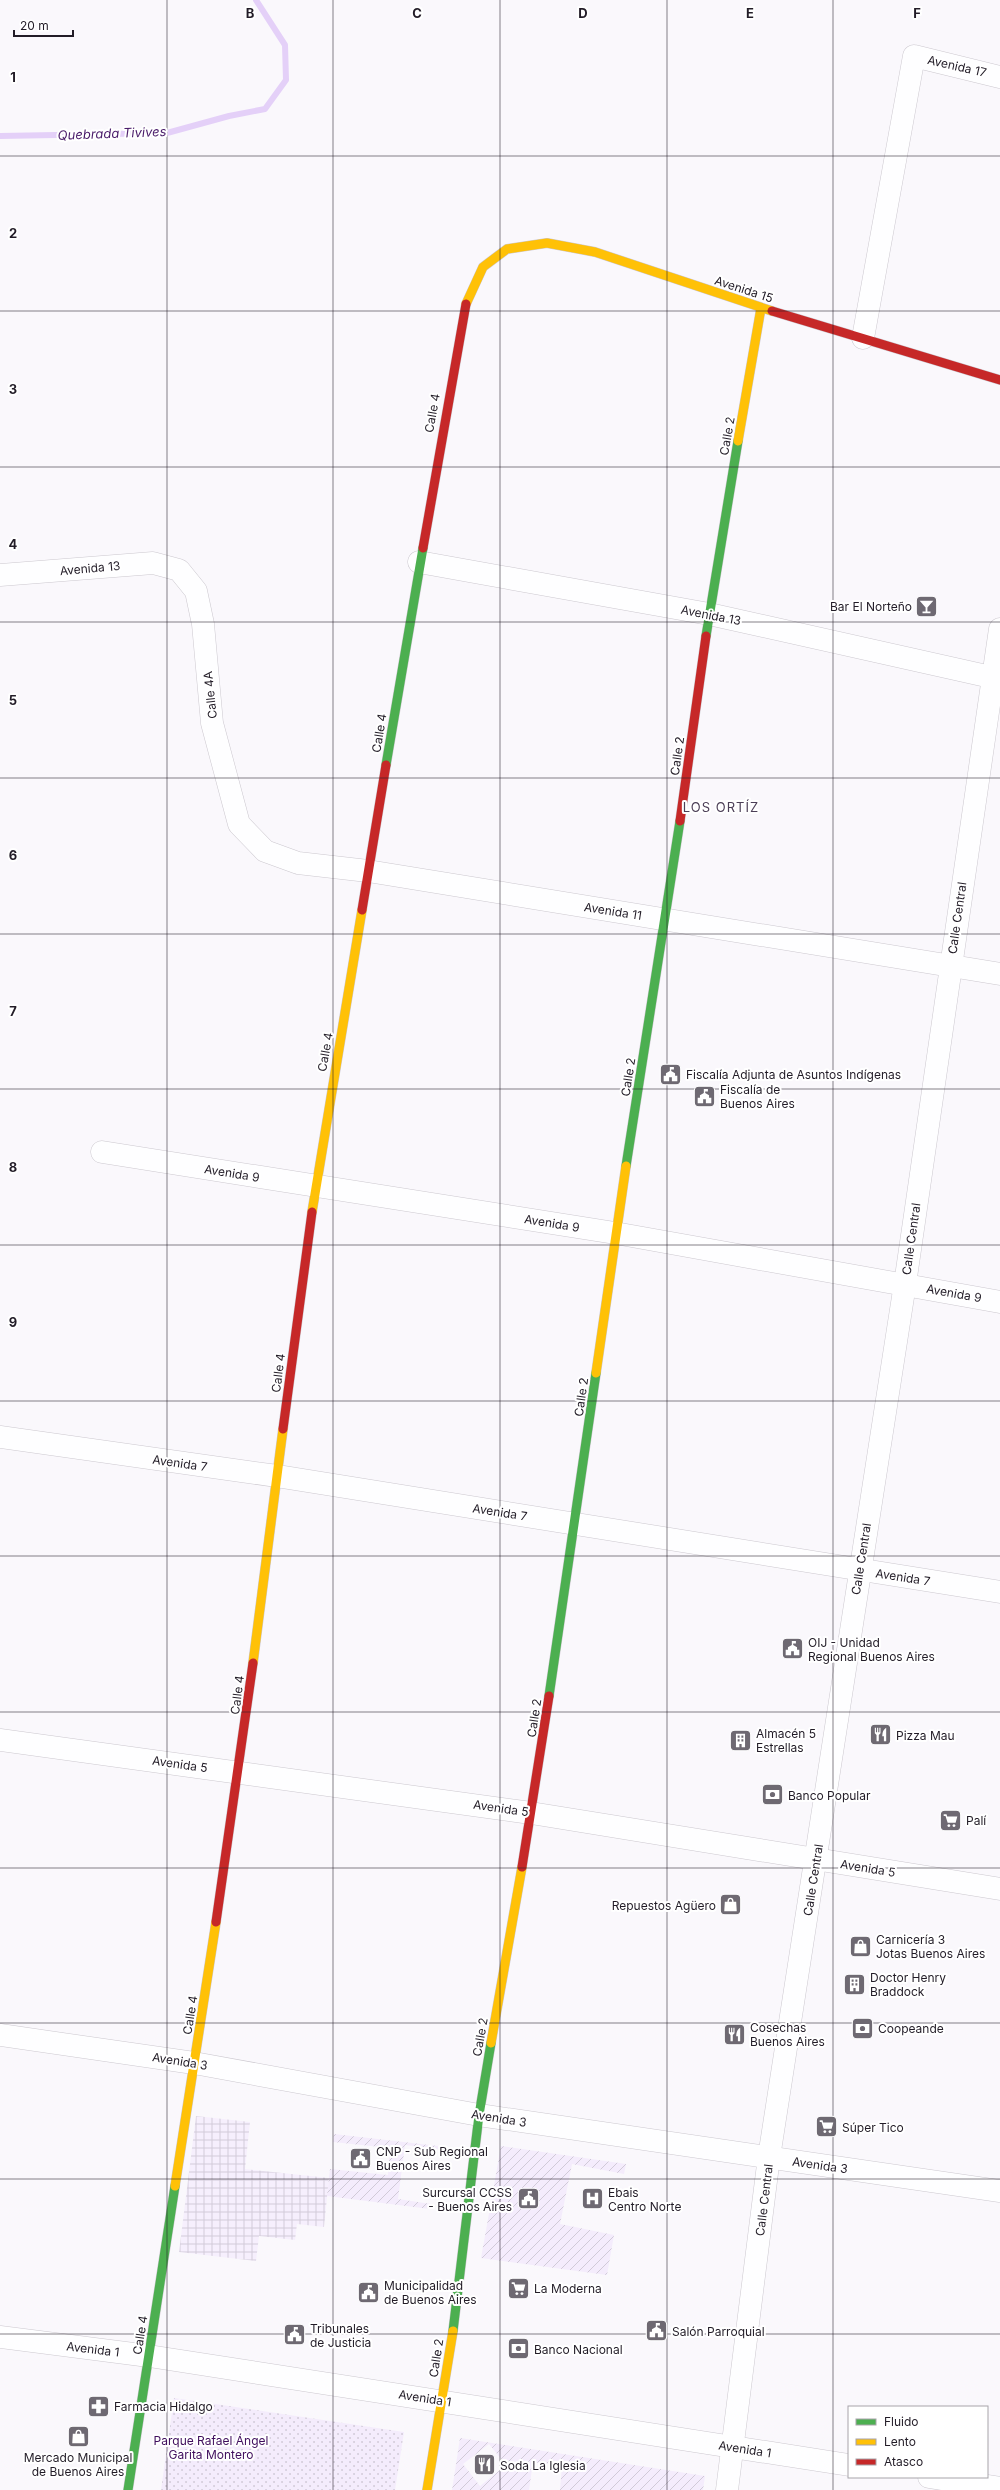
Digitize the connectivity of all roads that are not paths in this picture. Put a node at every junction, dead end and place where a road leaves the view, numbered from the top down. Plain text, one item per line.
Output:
1 (1000, 76) edge
2 (483, 267) joint
3 (761, 308) junction
4 (863, 338) junction
5 (1000, 380) edge
6 (419, 562) junction
7 (180, 570) joint
8 (0, 575) edge
9 (709, 614) junction
10 (1000, 629) edge
11 (996, 678) edge
12 (239, 824) joint
13 (368, 871) junction
14 (666, 919) junction
15 (950, 964) junction
16 (1000, 974) edge
17 (102, 1152) dead end
18 (315, 1186) junction
19 (615, 1233) junction
20 (904, 1284) junction
21 (1000, 1302) edge
22 (0, 1437) edge
23 (277, 1476) junction
24 (575, 1524) junction
25 (859, 1570) junction
26 (1000, 1592) edge
27 (0, 1740) edge
28 (239, 1772) junction
29 (531, 1813) junction
30 (816, 1859) junction
31 (1000, 1889) edge
32 (0, 2035) edge
33 (194, 2063) junction
34 (479, 2115) junction
35 (769, 2157) junction
36 (1000, 2192) edge
37 (0, 2337) edge
38 (149, 2356) junction
39 (441, 2401) junction
40 (733, 2447) junction
41 (848, 2465) edge
42 (935, 2478) edge
43 (1000, 2488) edge
44 (128, 2490) edge
45 (426, 2490) edge
46 (727, 2490) edge

1 - 4 street, Avenida 17
2 - 3 street, Avenida 15
2 - 6 street, Calle 4
3 - 4 street, Avenida 15
3 - 9 street, Calle 2
4 - 5 street, Avenida 15
6 - 9 street, Avenida 13
6 - 13 street, Calle 4
7 - 8 street, Avenida 13
7 - 12 street, Calle 4A
9 - 11 street, Avenida 13
9 - 14 street, Calle 2
10 - 11 street, Calle Central
11 - 15 street, Calle Central
12 - 13 street, Avenida 11
13 - 14 street, Avenida 11
13 - 18 street, Calle 4
14 - 15 street, Avenida 11
14 - 19 street, Calle 2
15 - 16 street, Avenida 11
15 - 20 street, Calle Central
17 - 18 street, Avenida 9
18 - 19 street, Avenida 9
18 - 23 street, Calle 4
19 - 20 street, Avenida 9
19 - 24 street, Calle 2
20 - 21 street, Avenida 9
20 - 25 street, Calle Central
22 - 23 street, Avenida 7
23 - 24 street, Avenida 7
23 - 28 street, Calle 4
24 - 25 street, Avenida 7
24 - 29 street, Calle 2
25 - 26 street, Avenida 7
25 - 30 street, Calle Central
27 - 28 street, Avenida 5
28 - 29 street, Avenida 5
28 - 33 street, Calle 4
29 - 30 street, Avenida 5
29 - 34 street, Calle 2
30 - 31 street, Avenida 5
30 - 35 street, Calle Central
32 - 33 street, Avenida 3
33 - 34 street, Avenida 3
33 - 38 street, Calle 4
34 - 35 street, Avenida 3
34 - 39 street, Calle 2
35 - 36 street, Avenida 3
35 - 40 street, Calle Central
37 - 38 street, Avenida 1
38 - 39 street, Avenida 1
38 - 44 street, Calle 4
39 - 40 street, Avenida 1
39 - 45 street, Calle 2
40 - 41 street, Avenida 1
40 - 46 street, Calle Central
42 - 43 street

